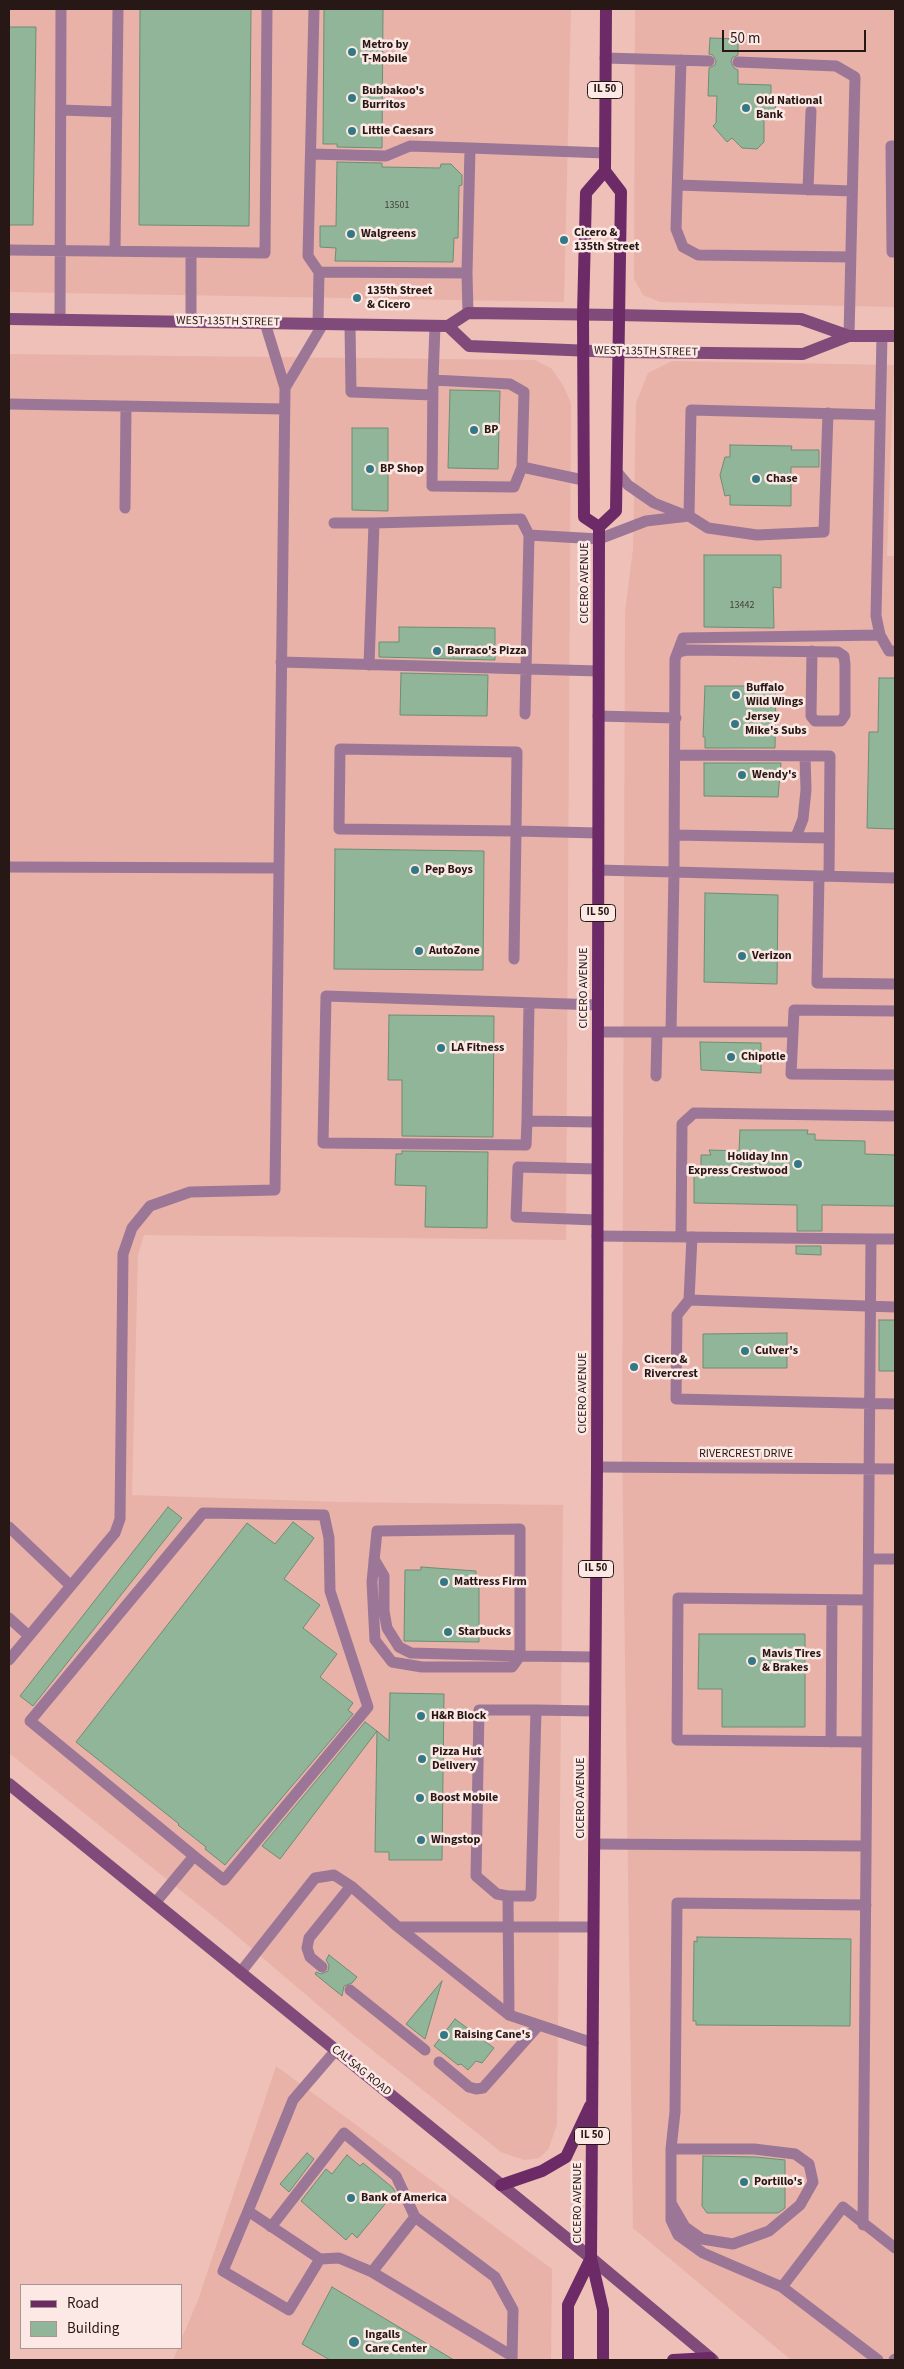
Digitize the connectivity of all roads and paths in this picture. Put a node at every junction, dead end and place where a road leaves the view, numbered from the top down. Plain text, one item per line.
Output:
1 (61, 9) edge
2 (118, 9) edge
3 (268, 9) edge
4 (314, 9) edge
5 (606, 9) edge
6 (605, 58) junction
7 (681, 60) junction
8 (709, 61) dead end
9 (738, 62) dead end
10 (61, 110) junction
11 (811, 111) dead end
12 (117, 112) junction
13 (895, 146) edge
14 (470, 148) junction
15 (605, 153) junction
16 (311, 154) junction
17 (604, 171) junction
18 (678, 186) junction
19 (808, 190) junction
20 (852, 191) junction
21 (894, 200) edge
22 (9, 250) edge
23 (60, 250) junction
24 (116, 251) junction
25 (192, 252) junction
26 (895, 252) edge
27 (851, 257) junction
28 (319, 272) junction
29 (467, 273) junction
30 (468, 313) junction
31 (583, 315) junction
32 (618, 315) junction
33 (9, 319) edge
34 (60, 320) junction
35 (191, 322) junction
36 (265, 323) junction
37 (321, 324) junction
38 (350, 324) junction
39 (442, 326) junction
40 (848, 336) junction
41 (889, 336) edge
42 (582, 350) junction
43 (618, 352) junction
44 (433, 380) junction
45 (285, 388) junction
46 (433, 395) junction
47 (9, 404) edge
48 (126, 406) junction
49 (284, 409) junction
50 (828, 413) junction
51 (880, 415) junction
52 (522, 467) junction
53 (617, 472) junction
54 (583, 480) junction
55 (125, 508) dead end
56 (689, 516) junction
57 (334, 523) dead end
58 (374, 523) junction
59 (599, 533) junction
60 (529, 535) junction
61 (880, 635) junction
62 (895, 651) edge
63 (679, 652) junction
64 (812, 652) junction
65 (281, 662) junction
66 (369, 665) junction
67 (525, 670) junction
68 (598, 671) junction
69 (525, 714) dead end
70 (598, 716) junction
71 (676, 718) junction
72 (676, 755) junction
73 (804, 756) junction
74 (516, 831) junction
75 (598, 833) junction
76 (675, 835) junction
77 (796, 837) junction
78 (829, 838) junction
79 (9, 867) edge
80 (279, 868) junction
81 (598, 870) junction
82 (674, 872) junction
83 (824, 876) junction
84 (895, 878) edge
85 (514, 959) dead end
86 (895, 984) edge
87 (529, 1003) junction
88 (598, 1005) junction
89 (895, 1011) edge
90 (598, 1032) junction
91 (656, 1032) junction
92 (671, 1032) junction
93 (793, 1032) junction
94 (895, 1075) edge
95 (656, 1076) dead end
96 (895, 1116) edge
97 (527, 1121) junction
98 (597, 1122) junction
99 (597, 1169) junction
100 (597, 1220) junction
101 (597, 1236) junction
102 (686, 1237) junction
103 (871, 1239) junction
104 (895, 1239) edge
105 (689, 1300) junction
106 (871, 1307) junction
107 (895, 1307) edge
108 (870, 1404) junction
109 (895, 1404) edge
110 (597, 1468) junction
111 (869, 1469) junction
112 (895, 1469) edge
113 (9, 1527) edge
114 (374, 1559) junction
115 (869, 1559) junction
116 (895, 1559) edge
117 (71, 1586) junction
118 (832, 1600) junction
119 (868, 1600) junction
120 (9, 1618) edge
121 (29, 1636) junction
122 (520, 1656) junction
123 (595, 1657) junction
124 (9, 1660) edge
125 (536, 1710) junction
126 (595, 1711) junction
127 (831, 1742) junction
128 (867, 1742) junction
129 (9, 1784) edge
130 (594, 1844) junction
131 (866, 1846) junction
132 (194, 1856) junction
133 (351, 1886) junction
134 (508, 1896) junction
135 (155, 1903) junction
136 (866, 1905) junction
137 (398, 1927) junction
138 (510, 1927) junction
139 (593, 1927) junction
140 (322, 1967) dead end
141 (240, 1973) junction
142 (350, 1990) dead end
143 (509, 2015) junction
144 (538, 2026) junction
145 (593, 2043) junction
146 (336, 2050) junction
147 (425, 2050) dead end
148 (439, 2062) dead end
149 (592, 2102) junction
150 (671, 2149) junction
151 (501, 2185) junction
152 (671, 2202) junction
153 (248, 2211) junction
154 (415, 2217) junction
155 (863, 2225) junction
156 (271, 2227) junction
157 (895, 2248) edge
158 (591, 2258) junction
159 (320, 2259) junction
160 (372, 2272) junction
161 (782, 2286) junction
162 (512, 2358) edge
163 (711, 2359) edge
164 (568, 2360) edge
165 (603, 2360) edge
166 (673, 2360) edge
167 (878, 2360) edge

1 - 10 lane
2 - 12 lane
3 - 25 lane
4 - 16 lane
5 - 6 main road, IL 50
6 - 7 lane
6 - 15 main road, IL 50
7 - 8 lane
7 - 18 lane
9 - 20 lane
10 - 12 lane
10 - 23 lane
11 - 19 lane
12 - 24 lane
13 - 21 lane
14 - 15 lane
14 - 16 lane
14 - 29 lane
15 - 17 main road, IL 50
16 - 28 lane
17 - 31 main road, CICERO AVENUE
17 - 32 main road, CICERO AVENUE
18 - 19 lane
18 - 27 lane
19 - 20 lane
20 - 27 lane
21 - 26 lane
22 - 23 lane
23 - 24 lane
23 - 34 lane
24 - 25 lane
25 - 35 lane
27 - 40 lane
28 - 29 lane
28 - 37 lane
29 - 30 lane
30 - 31 street, WEST 135TH STREET
30 - 39 street
31 - 32 street, WEST 135TH STREET
31 - 42 main road, CICERO AVENUE
32 - 40 street, WEST 135TH STREET
32 - 43 main road, CICERO AVENUE
33 - 34 street, WEST 135TH STREET
34 - 35 street, WEST 135TH STREET
35 - 36 street, WEST 135TH STREET
36 - 37 street, WEST 135TH STREET
36 - 45 lane
37 - 38 street, WEST 135TH STREET
37 - 45 lane
38 - 39 street, WEST 135TH STREET
38 - 46 lane
39 - 42 street, WEST 135TH STREET
39 - 44 lane
40 - 41 street, WEST 135TH STREET
40 - 43 street, WEST 135TH STREET
41 - 51 lane
42 - 43 street, WEST 135TH STREET
42 - 54 main road, CICERO AVENUE
43 - 53 main road, CICERO AVENUE
44 - 46 lane
44 - 52 lane
45 - 49 lane
46 - 52 lane
47 - 48 lane
48 - 49 lane
48 - 55 lane
49 - 65 lane
50 - 51 lane
50 - 56 lane
50 - 56 lane
51 - 61 lane
52 - 54 lane
53 - 56 lane
53 - 59 main road, CICERO AVENUE
54 - 59 main road, CICERO AVENUE
56 - 59 lane
57 - 58 lane
58 - 60 lane
58 - 66 lane
59 - 60 lane
59 - 68 main road, CICERO AVENUE / IL 50
60 - 67 lane
61 - 62 lane
61 - 63 lane
63 - 64 lane
63 - 71 lane
64 - 64 lane
65 - 66 lane
65 - 80 lane
66 - 67 lane
67 - 68 lane
67 - 69 lane
68 - 70 main road, CICERO AVENUE / IL 50
70 - 71 lane
70 - 75 main road, CICERO AVENUE / IL 50
71 - 72 lane
72 - 73 lane
72 - 76 lane
73 - 77 lane
73 - 78 lane
74 - 74 lane
74 - 75 lane
74 - 85 lane
75 - 81 main road, CICERO AVENUE / IL 50
76 - 77 lane
76 - 82 lane
77 - 78 lane
78 - 83 lane
79 - 80 lane
80 - 117 lane
81 - 82 lane
81 - 88 main road, CICERO AVENUE / IL 50
82 - 83 lane
82 - 92 lane
83 - 84 lane
83 - 86 lane
87 - 88 lane
87 - 97 lane
87 - 97 lane
88 - 90 main road, CICERO AVENUE / IL 50
89 - 93 lane
90 - 91 lane
90 - 98 main road, CICERO AVENUE / IL 50
91 - 92 lane
91 - 95 lane
92 - 93 lane
93 - 94 lane
96 - 102 lane
97 - 98 lane
98 - 99 main road, CICERO AVENUE / IL 50
99 - 100 main road, CICERO AVENUE / IL 50
99 - 100 lane
100 - 101 main road, CICERO AVENUE / IL 50
101 - 102 lane
101 - 110 main road, CICERO AVENUE / IL 50
102 - 103 lane
102 - 105 lane
103 - 104 lane
103 - 106 lane
105 - 106 lane
105 - 108 lane
106 - 107 lane
106 - 108 lane
108 - 109 lane
108 - 111 lane
110 - 111 lane, RIVERCREST DRIVE
110 - 123 main road, CICERO AVENUE / IL 50
111 - 112 lane, RIVERCREST DRIVE
111 - 115 lane
113 - 117 lane
114 - 122 lane
114 - 122 lane
114 - 122 lane
115 - 116 lane
115 - 119 lane
117 - 121 lane
118 - 119 lane
118 - 127 lane
118 - 127 lane
119 - 128 lane
120 - 121 lane
121 - 124 lane
122 - 123 lane
123 - 126 main road, CICERO AVENUE / IL 50
125 - 126 lane
125 - 134 lane
125 - 134 lane
126 - 130 main road, CICERO AVENUE / IL 50
127 - 128 lane
128 - 131 lane
129 - 135 street, CAL SAG ROAD
130 - 131 lane
130 - 139 main road, CICERO AVENUE / IL 50
131 - 136 lane
132 - 132 lane
132 - 135 lane
133 - 137 lane
133 - 140 lane
133 - 141 lane
134 - 138 lane
135 - 141 street, CAL SAG ROAD
136 - 150 lane
136 - 155 lane
137 - 138 lane
137 - 143 lane
138 - 139 lane
138 - 143 lane
139 - 145 main road, CICERO AVENUE / IL 50
141 - 146 street, CAL SAG ROAD
142 - 147 lane
143 - 144 lane
144 - 145 lane
144 - 148 lane
145 - 149 main road, CICERO AVENUE / IL 50
146 - 151 street, CAL SAG ROAD
146 - 153 lane
149 - 151 main road
149 - 158 main road, CICERO AVENUE / IL 50
150 - 152 lane
150 - 152 lane
151 - 158 street, CAL SAG ROAD
152 - 161 lane
153 - 156 lane
153 - 159 lane
154 - 156 lane
154 - 160 lane
154 - 162 lane
155 - 157 lane
155 - 161 lane
156 - 159 lane
158 - 163 street, CAL SAG ROAD
158 - 164 main road, CICERO AVENUE / IL 50
158 - 165 main road, CICERO AVENUE / IL 50
159 - 160 lane
160 - 162 lane
161 - 167 lane
163 - 166 main road

